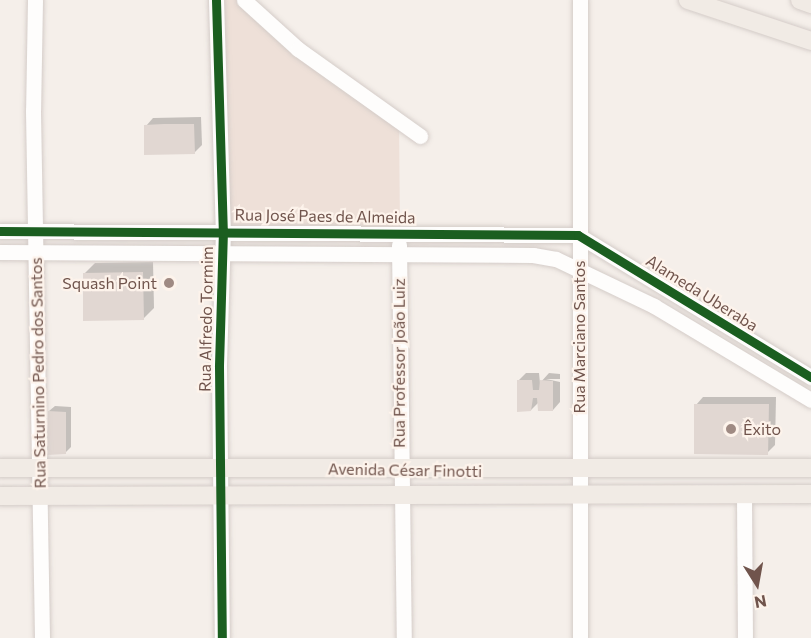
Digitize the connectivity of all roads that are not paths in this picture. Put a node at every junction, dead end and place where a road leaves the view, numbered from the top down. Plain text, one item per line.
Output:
1 (35, 0) edge
2 (216, 0) edge
3 (244, 0) edge
4 (580, 0) edge
5 (688, 0) edge
6 (800, 0) edge
7 (811, 4) edge
8 (811, 41) edge
9 (420, 136) dead end
10 (223, 230) junction
11 (0, 231) edge
12 (36, 231) junction
13 (400, 232) junction
14 (578, 235) junction
15 (0, 252) edge
16 (37, 252) junction
17 (220, 255) junction
18 (399, 255) junction
19 (579, 268) junction
20 (811, 377) edge
21 (811, 400) edge
22 (219, 466) junction
23 (0, 468) edge
24 (39, 468) junction
25 (811, 468) edge
26 (399, 471) junction
27 (579, 471) junction
28 (219, 494) junction
29 (811, 494) edge
30 (400, 495) junction
31 (0, 496) edge
32 (40, 496) junction
33 (744, 496) junction
34 (580, 497) junction
35 (42, 638) edge
36 (222, 638) edge
37 (404, 638) edge
38 (580, 638) edge
39 (746, 638) edge

1 - 12 street, Rua Saturnino Pedro dos Santos
2 - 10 street, Rua Alfredo Tormim
3 - 9 street
4 - 14 street, Rua Marciano Santos
5 - 8 main road
6 - 7 main road
10 - 12 street, Rua José Paes de Almeida
10 - 13 street, Rua José Paes de Almeida
10 - 17 street, Rua Alfredo Tormim
11 - 12 street, Rua José Paes de Almeida
12 - 16 street, Rua Saturnino Pedro dos Santos
13 - 14 street, Rua José Paes de Almeida
13 - 18 street, Rua Professor João Luiz
14 - 19 street, Rua Marciano Santos
14 - 20 street, Alameda Uberaba
15 - 16 street
16 - 17 street
16 - 24 street, Rua Saturnino Pedro dos Santos
17 - 18 street
17 - 22 street, Rua Alfredo Tormim
18 - 19 street
18 - 26 street, Rua Professor João Luiz
19 - 21 street, Alameda Uberaba
19 - 27 street, Rua Marciano Santos
22 - 24 main road, Avenida César Finotti
22 - 26 main road, Avenida César Finotti
22 - 28 street, Rua Alfredo Tormim
23 - 24 main road, Avenida César Finotti
24 - 32 street, Rua Saturnino Pedro dos Santos
25 - 27 main road, Avenida César Finotti
26 - 27 main road, Avenida César Finotti
26 - 30 street, Rua Professor João Luiz
27 - 34 street, Rua Marciano Santos
28 - 30 main road, Avenida César Finotti
28 - 32 main road, Avenida César Finotti
28 - 36 street, Rua Alfredo Tormim
29 - 33 main road, Avenida César Finotti
30 - 34 main road, Avenida César Finotti
30 - 37 street, Rua Professor João Luiz
31 - 32 main road, Avenida César Finotti
32 - 35 street, Rua Saturnino Pedro dos Santos
33 - 34 main road, Avenida César Finotti
33 - 39 street
34 - 38 street, Rua Marciano Santos

